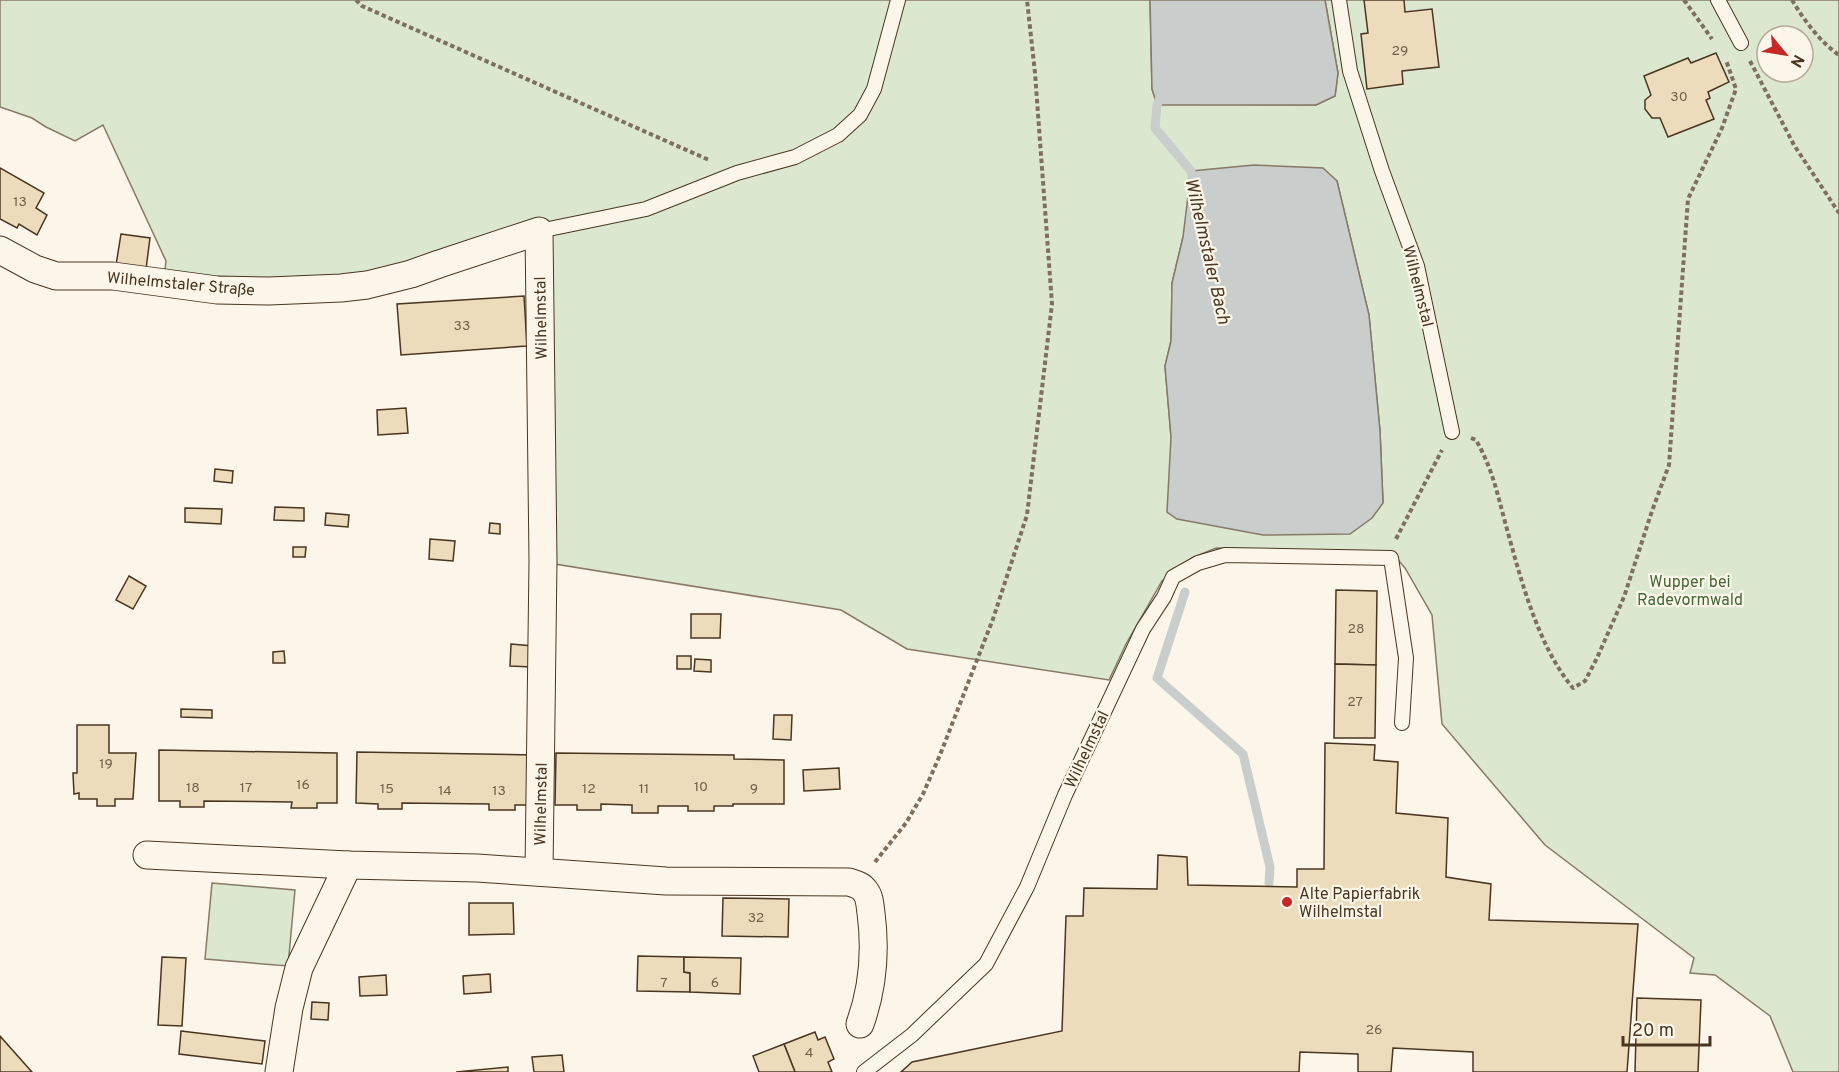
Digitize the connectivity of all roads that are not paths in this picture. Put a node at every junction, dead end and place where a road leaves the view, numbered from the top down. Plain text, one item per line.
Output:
1 (897, 0) edge
2 (1339, 0) edge
3 (1718, 0) edge
4 (1741, 43) road end
5 (539, 231) junction
6 (0, 250) edge
7 (1452, 432) road end
8 (1402, 723) dead end
9 (147, 855) dead end
10 (348, 865) junction
11 (539, 872) junction
12 (860, 1024) dead end
13 (279, 1072) edge
14 (864, 1072) edge

1 - 5 lane
2 - 7 lane, Wilhelmstal
3 - 4 lane
5 - 6 street, Wilhelmstaler Straße
5 - 11 street, Wilhelmstal
8 - 14 lane, Wilhelmstal
9 - 10 street
10 - 11 street
10 - 13 street
11 - 12 street

